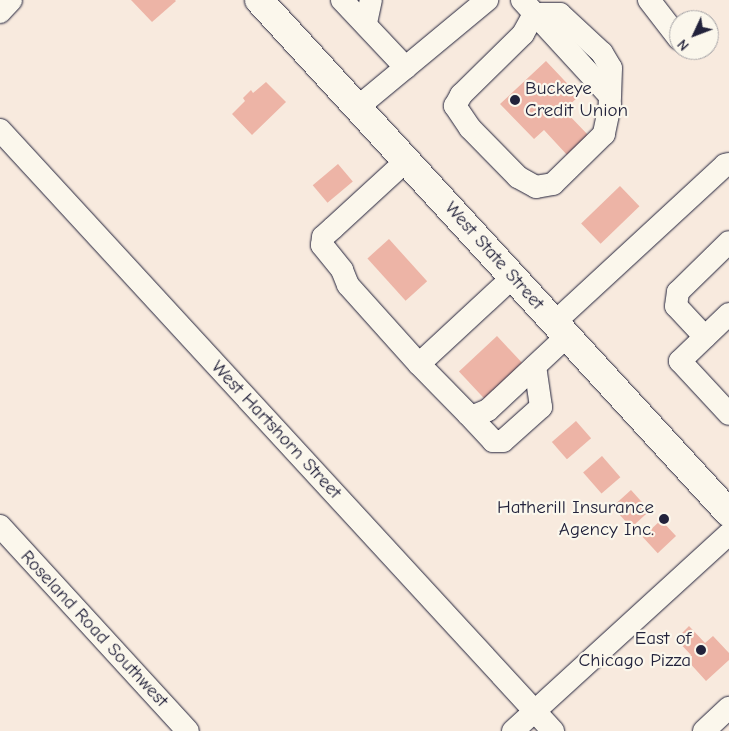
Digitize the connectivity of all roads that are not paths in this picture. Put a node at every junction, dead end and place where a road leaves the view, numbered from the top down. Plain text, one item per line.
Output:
1 (11, 0) edge
2 (259, 0) edge
3 (342, 0) edge
4 (371, 0) edge
5 (487, 0) edge
6 (649, 0) edge
7 (528, 7) edge
8 (0, 12) edge
9 (366, 23) junction
10 (669, 27) edge
11 (406, 68) junction
12 (358, 107) junction
13 (0, 130) edge
14 (407, 160) junction
15 (729, 164) edge
16 (729, 242) edge
17 (513, 277) junction
18 (729, 314) edge
19 (561, 329) junction
20 (705, 337) junction
21 (419, 364) junction
22 (535, 366) junction
23 (468, 414) junction
24 (729, 414) edge
25 (729, 513) edge
26 (0, 526) edge
27 (729, 534) edge
28 (729, 708) edge
29 (535, 711) junction
30 (188, 731) edge
31 (513, 731) edge
32 (553, 731) edge
33 (704, 731) edge

1 - 8 street
2 - 12 highway, West State Street
3 - 9 street
4 - 9 street
5 - 11 street
6 - 10 street
7 - 7 street
9 - 11 street
11 - 12 street
12 - 14 highway, West State Street
13 - 29 street, West Hartshorn Street
14 - 17 highway, West State Street
14 - 21 street
15 - 19 street
16 - 20 street
17 - 19 highway, West State Street
17 - 21 street
18 - 20 street
19 - 22 street
19 - 25 highway, West State Street
20 - 24 street
21 - 23 street
22 - 23 street
22 - 23 street
26 - 30 street, Roseland Road Southwest
27 - 29 street
28 - 33 street
29 - 31 street
29 - 32 street, West Hartshorn Street

